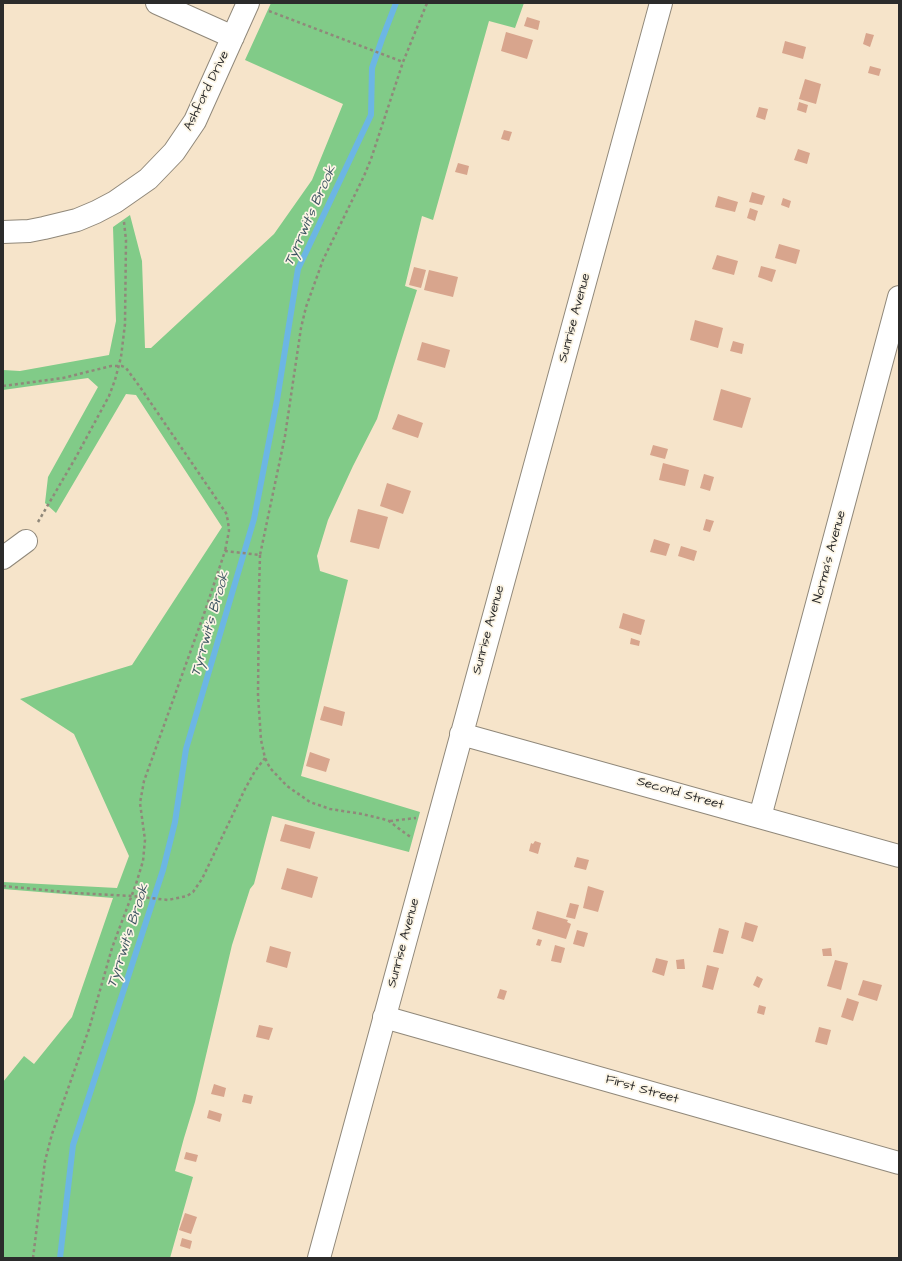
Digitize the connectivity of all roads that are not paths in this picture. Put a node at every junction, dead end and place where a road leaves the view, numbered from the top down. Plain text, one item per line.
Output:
1 (157, 3) edge
2 (661, 3) edge
3 (256, 6) edge
4 (233, 37) junction
5 (3, 232) edge
6 (899, 297) edge
7 (26, 541) road end
8 (3, 558) edge
9 (461, 734) junction
10 (760, 816) junction
11 (899, 856) edge
12 (384, 1017) junction
13 (899, 1163) edge
14 (319, 1258) edge

1 - 4 street
2 - 9 street, Sunrise Avenue
3 - 4 street, Ashford Drive
4 - 5 street, Ashford Drive
6 - 10 street, Norma's Avenue
7 - 8 street
9 - 10 street, Second Street
9 - 12 street, Sunrise Avenue
10 - 11 street, Second Street
12 - 13 street, First Street
12 - 14 street, Sunrise Avenue

